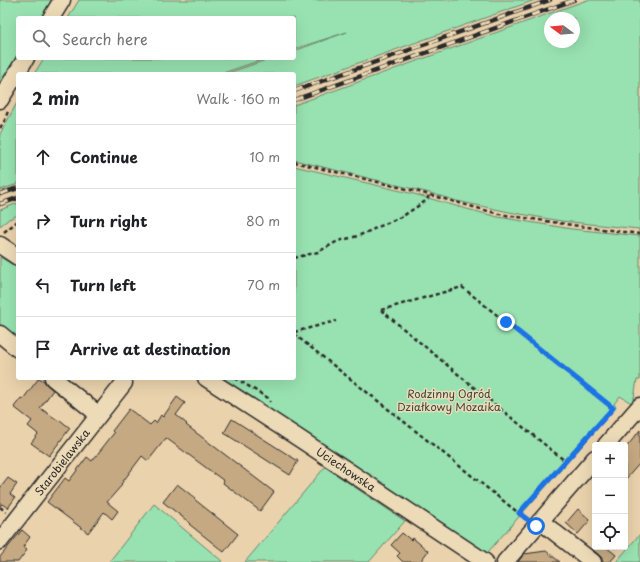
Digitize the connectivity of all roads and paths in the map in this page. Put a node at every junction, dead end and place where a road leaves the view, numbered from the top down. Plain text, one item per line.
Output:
1 (62, 0) edge
2 (52, 16) edge
3 (25, 60) edge
4 (17, 72) edge
5 (16, 74) edge
6 (0, 100) edge
7 (296, 162) edge
8 (429, 195) junction
9 (16, 223) edge
10 (640, 234) edge
11 (0, 235) edge
12 (0, 245) edge
13 (16, 256) edge
14 (296, 258) edge
15 (336, 321) dead end
16 (296, 332) edge
17 (0, 334) edge
18 (296, 335) edge
19 (16, 347) edge
20 (56, 380) edge
21 (209, 380) edge
22 (124, 383) dead end
23 (640, 406) edge
24 (99, 415) junction
25 (609, 442) edge
26 (565, 461) junction
27 (592, 461) edge
28 (519, 513) junction
29 (538, 524) junction
30 (0, 540) edge
31 (485, 562) edge
32 (505, 562) edge
33 (593, 562) edge

1 - 2 street
3 - 4 street
5 - 6 street
7 - 8 path
8 - 10 path
8 - 14 path
9 - 11 path
12 - 13 street
15 - 16 path
17 - 19 street
18 - 28 path
20 - 24 street
21 - 31 street, Uciechowska
22 - 24 street, Starobielawska
23 - 25 street
24 - 30 street, Starobielawska
26 - 26 path
26 - 28 path
27 - 29 street
28 - 29 path
29 - 32 street
29 - 33 street

